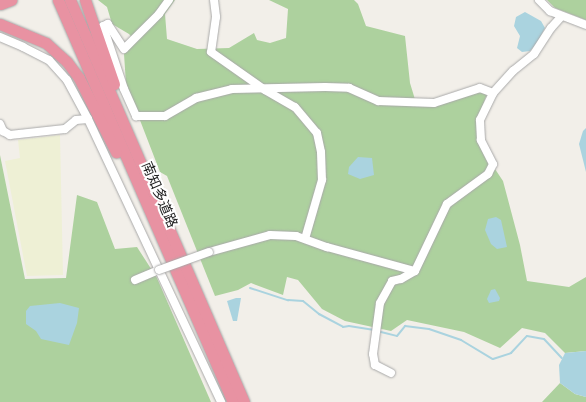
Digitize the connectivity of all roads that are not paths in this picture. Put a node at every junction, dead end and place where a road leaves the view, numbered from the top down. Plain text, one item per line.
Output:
1 (11, 0) edge
2 (58, 0) edge
3 (70, 0) edge
4 (85, 0) edge
5 (169, 0) edge
6 (214, 0) edge
7 (539, 0) edge
8 (0, 4) edge
9 (561, 17) junction
10 (0, 24) edge
11 (586, 24) edge
12 (0, 37) edge
13 (265, 90) junction
14 (493, 93) junction
15 (88, 119) junction
16 (0, 124) edge
17 (157, 229) junction
18 (305, 239) junction
19 (159, 270) junction
20 (415, 271) junction
21 (190, 276) junction
22 (135, 280) dead end
23 (391, 373) dead end
24 (221, 402) edge
25 (233, 402) edge
26 (244, 402) edge

1 - 8 highway
2 - 17 highway, 南知多道路
3 - 21 highway, 南知多道路
4 - 21 highway
5 - 13 street
6 - 13 street
7 - 9 street
9 - 11 street
9 - 14 street
10 - 17 highway
12 - 15 street
13 - 14 street
13 - 18 street
14 - 20 street
15 - 16 street
15 - 19 street
17 - 25 highway, 南知多道路
18 - 19 street, bridge
18 - 20 street
19 - 22 street
19 - 24 street
20 - 23 street
21 - 26 highway, 南知多道路

